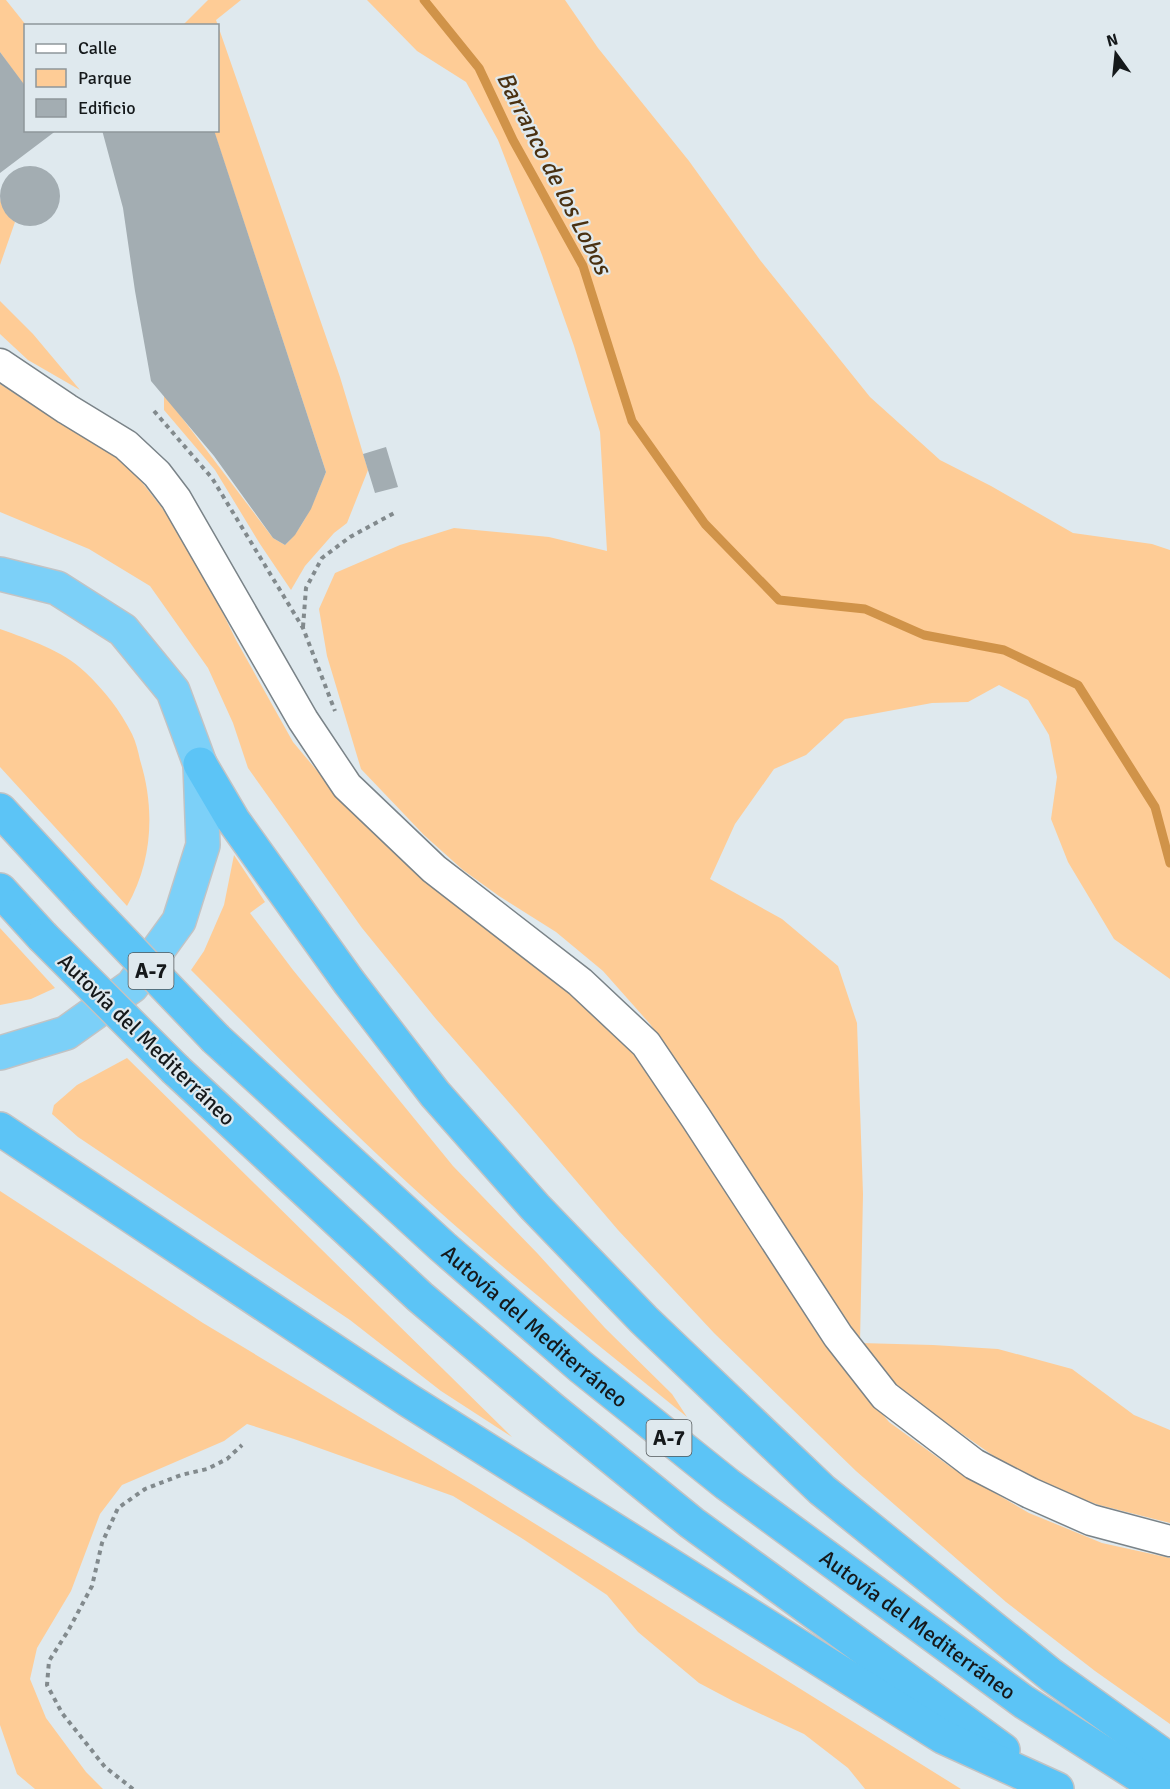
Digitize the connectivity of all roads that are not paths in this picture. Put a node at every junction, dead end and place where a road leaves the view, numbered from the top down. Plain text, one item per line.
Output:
1 (0, 364) edge
2 (0, 574) edge
3 (200, 764) junction
4 (0, 810) edge
5 (0, 890) edge
6 (0, 1053) edge
7 (0, 1129) edge
8 (1170, 1541) edge
9 (1170, 1760) edge
10 (1057, 1789) edge
11 (1160, 1789) edge

1 - 8 street
2 - 3 highway
3 - 6 highway
3 - 9 highway
4 - 11 highway, Autovía del Mediterráneo / A-7, bridge
5 - 10 highway, Autovía del Mediterráneo / A-7, bridge
7 - 10 highway

